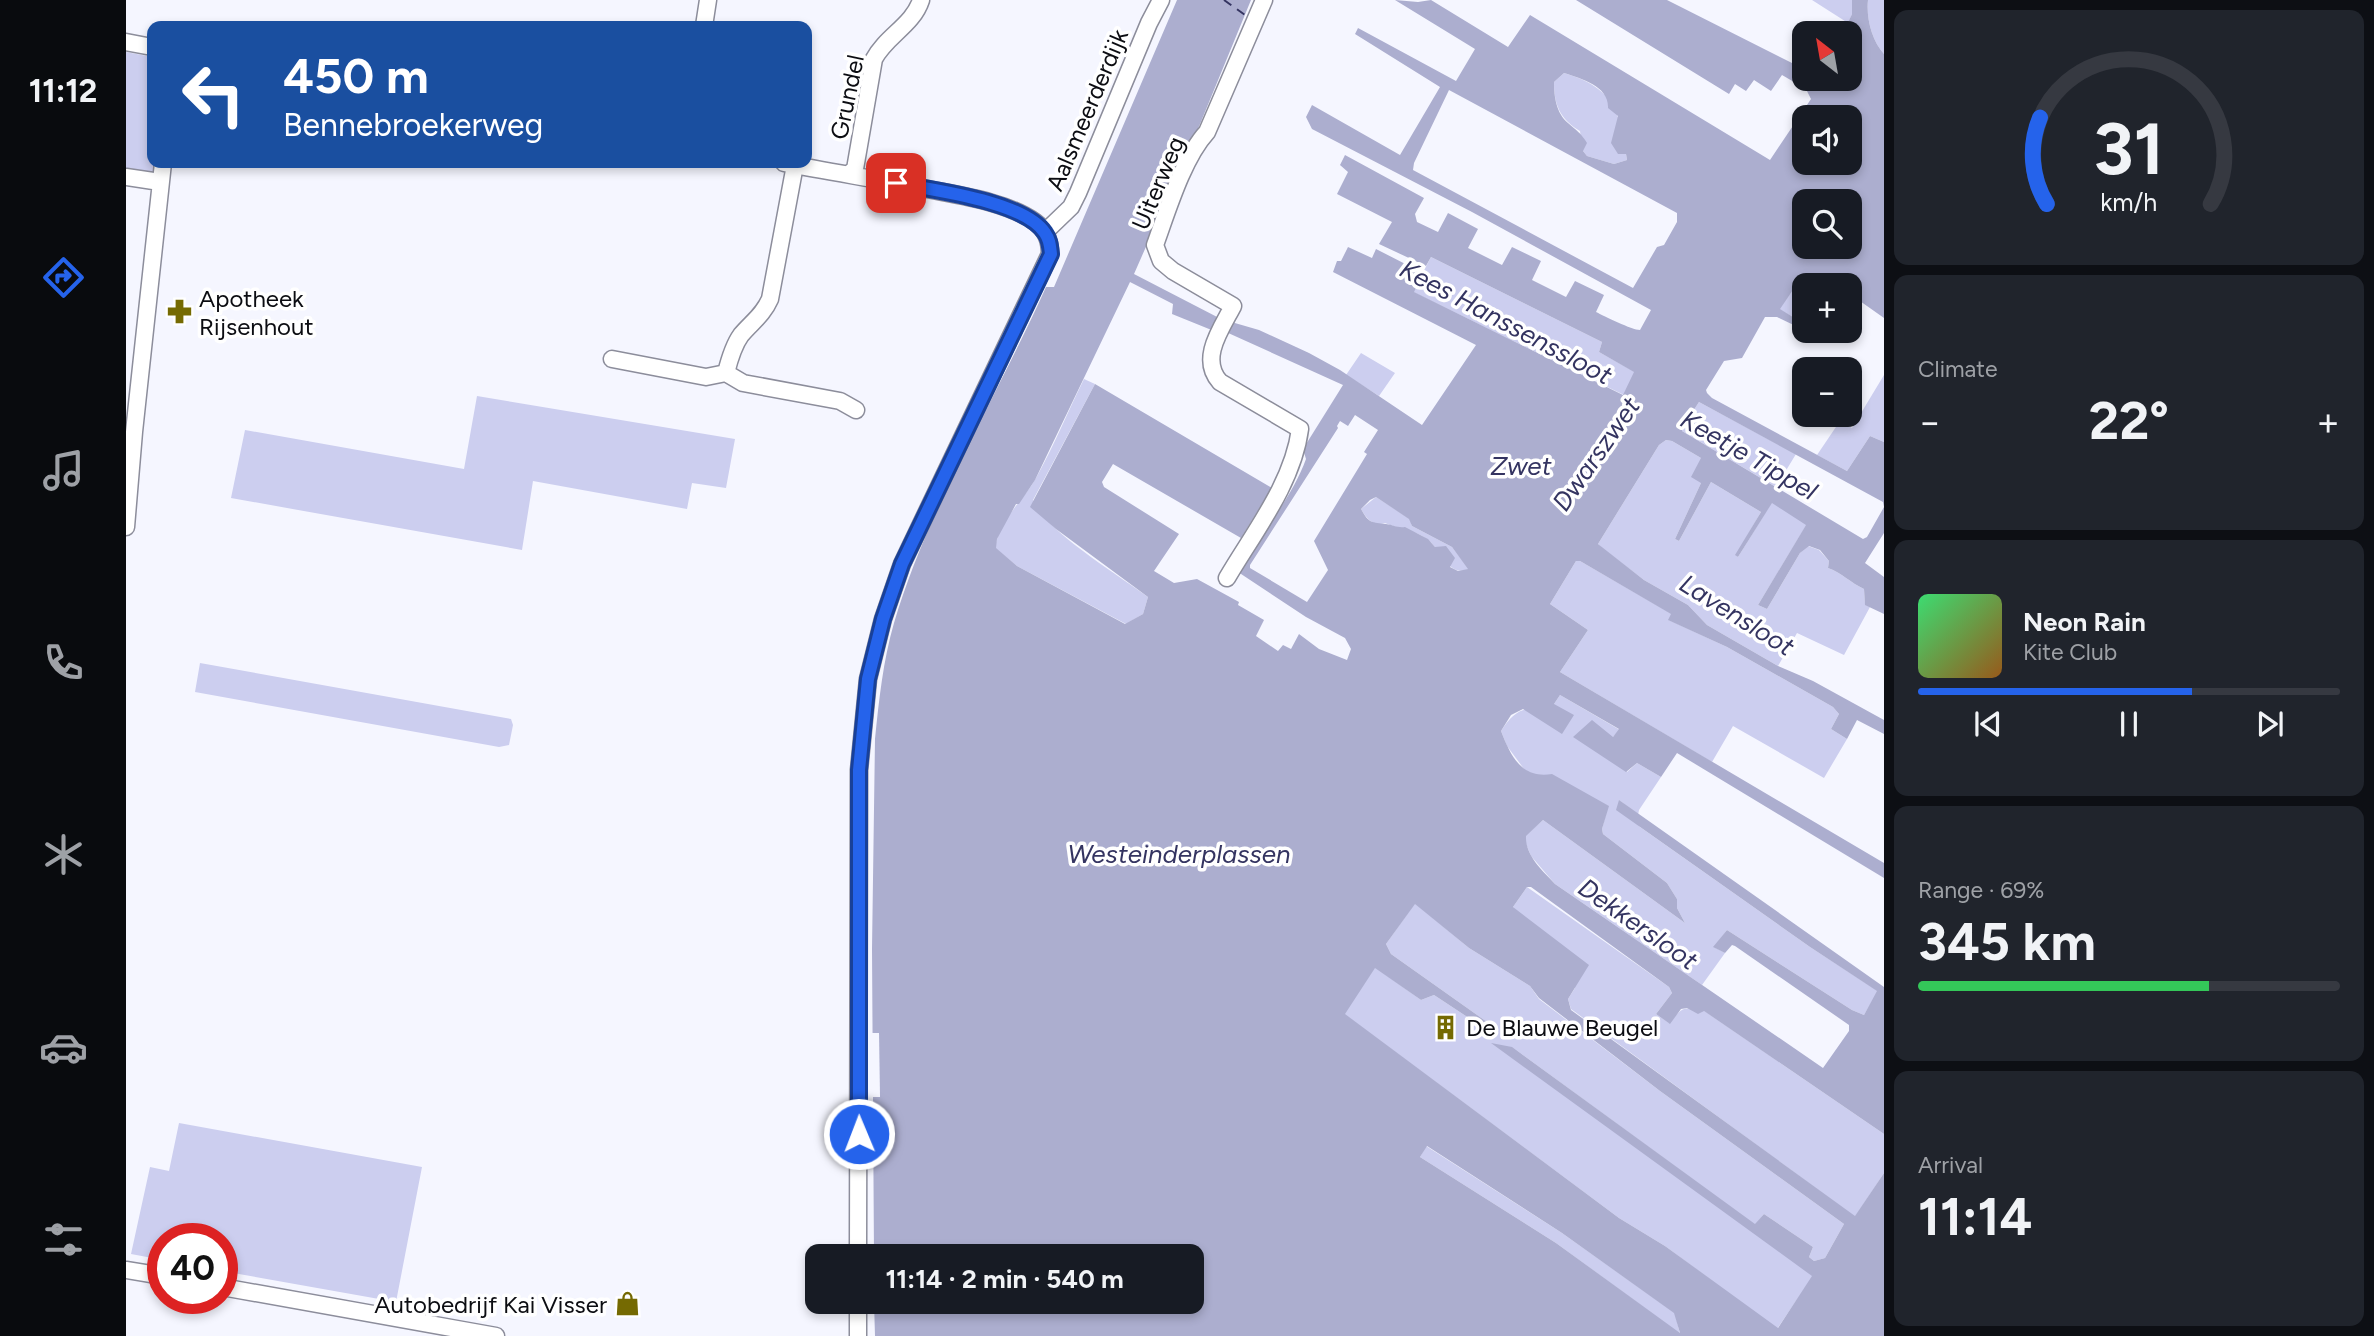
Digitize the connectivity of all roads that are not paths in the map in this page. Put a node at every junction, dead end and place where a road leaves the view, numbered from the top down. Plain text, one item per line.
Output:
1 (708, 0) edge
2 (920, 0) edge
3 (1161, 0) edge
4 (1265, 0) edge
5 (705, 21) edge
6 (126, 42) edge
7 (147, 46) edge
8 (162, 168) edge
9 (788, 168) edge
10 (812, 168) edge
11 (849, 174) junction
12 (126, 177) edge
13 (160, 182) junction
14 (1045, 232) junction
15 (612, 359) dead end
16 (726, 373) junction
17 (132, 392) edge
18 (856, 410) dead end
19 (126, 527) edge
20 (1227, 578) dead end
21 (858, 1244) edge
22 (126, 1270) edge
23 (147, 1273) edge
24 (238, 1290) edge
25 (858, 1314) edge
26 (496, 1336) edge
27 (858, 1336) edge

1 - 5 street
2 - 11 street, Grundel
3 - 14 street, Aalsmeerderdijk
4 - 20 street, Uiterweg
6 - 7 street
8 - 13 street
9 - 16 street
10 - 11 street
11 - 14 street
12 - 13 street
13 - 17 street
14 - 21 street
15 - 16 street
16 - 18 street
17 - 19 street
22 - 23 street
24 - 26 street
25 - 27 street

